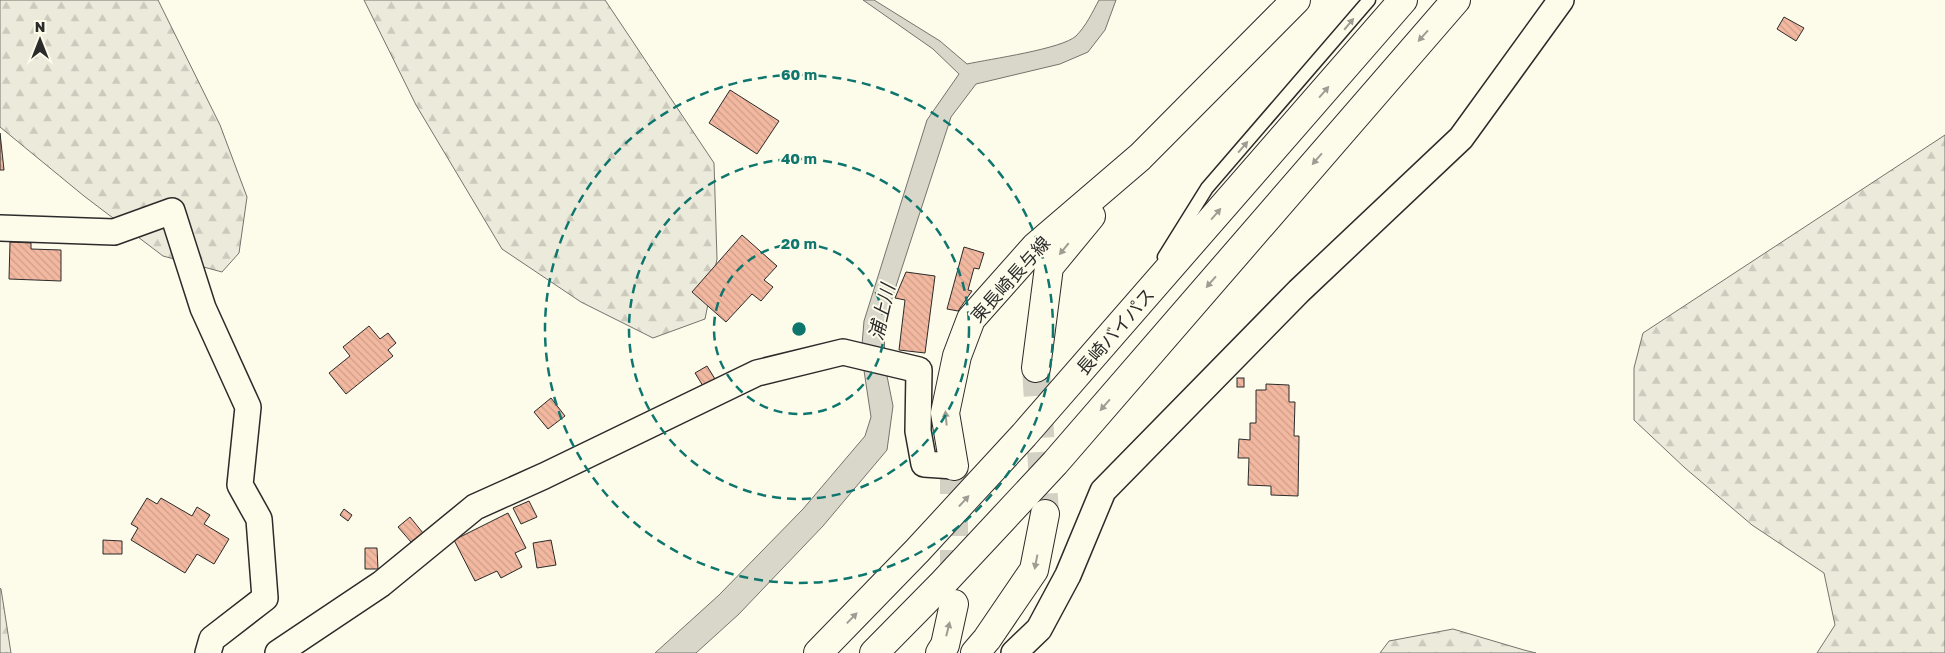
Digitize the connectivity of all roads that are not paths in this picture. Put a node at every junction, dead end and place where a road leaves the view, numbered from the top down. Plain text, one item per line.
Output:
1 (1296, 0) edge
2 (1368, 0) edge
3 (1403, 0) edge
4 (1456, 0) edge
5 (1561, 0) edge
6 (1140, 157) junction
7 (0, 228) edge
8 (1126, 317) junction
9 (1036, 368) tunnel mouth
10 (954, 466) joint
11 (1045, 514) tunnel mouth
12 (954, 604) tunnel mouth
13 (208, 653) edge
14 (278, 653) edge
15 (818, 653) edge
16 (874, 653) edge
17 (940, 653) edge
18 (975, 653) edge
19 (1014, 653) edge

1 - 6 main road, 東長崎長与線
8 -> 2 lane
8 -> 3 main road, 長崎バイパス
4 -> 16 main road
5 - 19 street
6 -> 9 main road, 東長崎長与線
10 -> 6 main road, 東長崎長与線
7 - 13 street
15 -> 8 main road, 長崎バイパス
10 - 14 street
11 -> 18 main road
17 -> 12 main road

